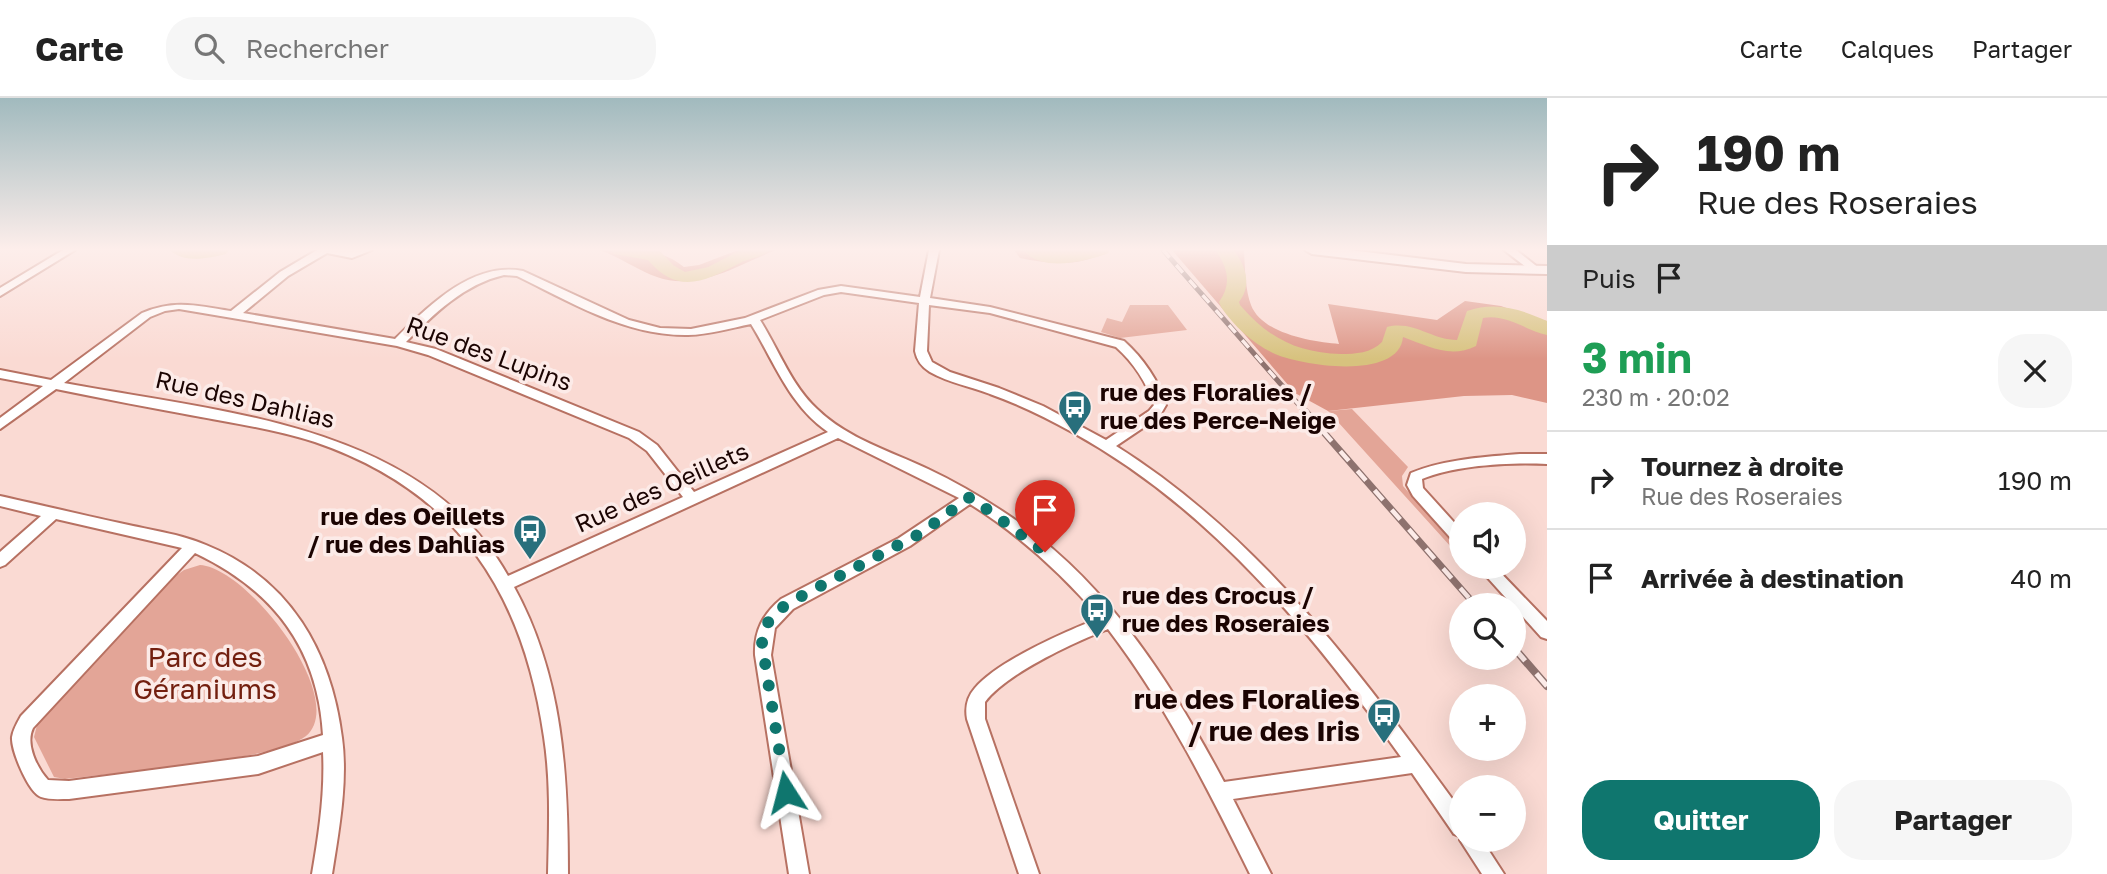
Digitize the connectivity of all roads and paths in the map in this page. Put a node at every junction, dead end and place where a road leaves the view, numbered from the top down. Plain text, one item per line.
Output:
1 (269, 286) edge
2 (470, 286) edge
3 (548, 286) edge
4 (927, 286) edge
5 (925, 300) junction
6 (234, 315) junction
7 (754, 319) junction
8 (398, 343) junction
9 (0, 374) edge
10 (54, 385) junction
11 (0, 425) edge
12 (837, 433) junction
13 (1106, 447) junction
14 (1547, 459) edge
15 (970, 497) junction
16 (692, 499) junction
17 (0, 501) edge
18 (54, 513) junction
19 (1449, 526) edge
20 (193, 546) junction
21 (0, 561) edge
22 (1497, 579) edge
23 (505, 584) junction
24 (1112, 621) junction
25 (1547, 632) edge
26 (334, 740) junction
27 (1416, 764) junction
28 (1218, 792) junction
29 (1449, 810) edge
30 (1478, 852) edge
31 (322, 874) edge
32 (558, 874) edge
33 (799, 874) edge
34 (1029, 874) edge
35 (1261, 874) edge
36 (1494, 874) edge

1 - 6 street
2 - 8 street
3 - 7 street
4 - 5 street
5 - 7 street
5 - 13 street
5 - 13 street
6 - 8 street, Rue des Lupins
6 - 10 street, Rue des Lupins
7 - 12 street
8 - 16 street, Rue des Lupins
9 - 10 street, Rue des Dahlias
10 - 11 street, Rue des Lupins
10 - 23 street, Rue des Dahlias
12 - 15 street
12 - 16 street, Rue des Oeillets
13 - 27 street
14 - 19 street
15 - 24 street
15 - 33 street
16 - 23 street, Rue des Oeillets
17 - 18 street
18 - 20 street
18 - 21 street
20 - 26 street
20 - 26 street
22 - 25 street
23 - 32 street, Rue des Dahlias
24 - 28 street
24 - 34 street
26 - 31 street
27 - 28 street
27 - 29 street
28 - 35 street
30 - 36 street

